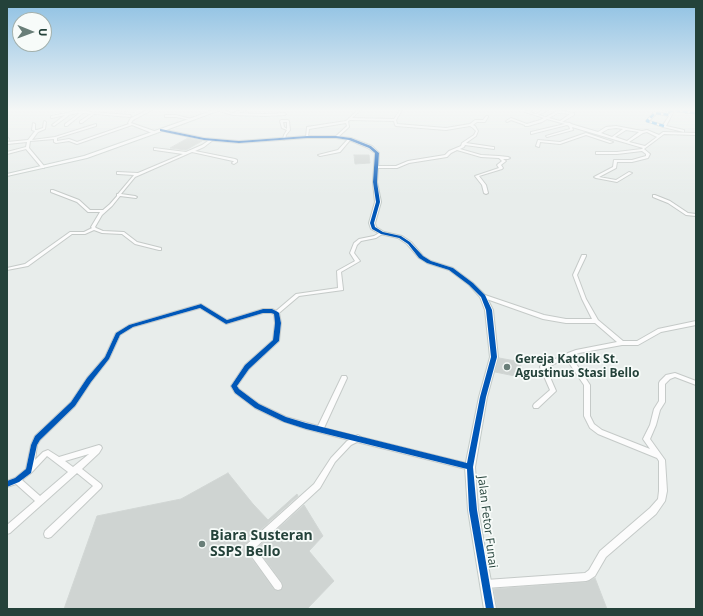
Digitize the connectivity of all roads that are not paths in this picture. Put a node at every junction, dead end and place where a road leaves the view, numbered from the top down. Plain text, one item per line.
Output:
1 (55, 138) edge
2 (49, 139) edge
3 (89, 139) edge
4 (135, 139) edge
5 (206, 139) edge
6 (277, 139) edge
7 (350, 139) joint
8 (470, 139) edge
9 (572, 139) edge
10 (601, 139) edge
11 (619, 139) joint
12 (632, 139) edge
13 (655, 139) edge
14 (212, 140) junction
15 (7, 141) edge
16 (29, 141) junction
17 (611, 142) junction
18 (627, 142) junction
19 (463, 144) junction
20 (538, 146) dead end
21 (604, 146) dead end
22 (28, 148) junction
23 (493, 148) dead end
24 (644, 148) junction
25 (155, 149) dead end
26 (458, 149) junction
27 (192, 151) junction
28 (7, 153) edge
29 (186, 153) junction
30 (597, 153) dead end
31 (320, 155) dead end
32 (499, 157) junction
33 (508, 158) dead end
34 (234, 163) dead end
35 (43, 167) junction
36 (376, 167) junction
37 (118, 173) dead end
38 (630, 173) dead end
39 (137, 174) junction
40 (7, 176) edge
41 (52, 191) dead end
42 (486, 193) dead end
43 (118, 195) junction
44 (654, 196) dead end
45 (135, 197) dead end
46 (103, 211) junction
47 (696, 215) edge
48 (93, 229) junction
49 (382, 233) junction
50 (159, 249) dead end
51 (584, 256) dead end
52 (7, 269) edge
53 (483, 296) junction
54 (276, 313) junction
55 (596, 321) junction
56 (696, 323) edge
57 (622, 343) junction
58 (568, 356) junction
59 (344, 378) dead end
60 (696, 383) edge
61 (536, 406) dead end
62 (320, 430) junction
63 (358, 438) junction
64 (661, 458) junction
65 (59, 460) junction
66 (470, 467) junction
67 (31, 468) junction
68 (75, 470) junction
69 (17, 480) junction
70 (7, 484) edge
71 (40, 501) junction
72 (7, 530) edge
73 (48, 534) dead end
74 (486, 584) junction
75 (278, 586) dead end
76 (490, 609) edge

1 - 3 street
2 - 16 street
4 - 35 street
5 - 14 street
6 - 14 street
7 - 31 street
7 - 36 street
8 - 19 street
9 - 20 street
10 - 17 street
11 - 17 street
11 - 18 street
12 - 18 street
13 - 24 street
14 - 27 street
15 - 16 street
16 - 22 street
17 - 21 street
18 - 24 street
19 - 23 street
19 - 26 street
22 - 28 street
22 - 35 street
24 - 30 street
24 - 38 street
25 - 29 street
26 - 32 street
26 - 36 street
27 - 29 street
27 - 34 street
29 - 39 street
32 - 33 street
32 - 42 street
35 - 40 street
36 - 49 street
37 - 39 street
39 - 43 street
41 - 46 street
43 - 45 street
43 - 46 street
44 - 47 street
46 - 48 street
48 - 50 street
48 - 52 street
49 - 53 street, Jalan Fetor Funai
49 - 54 street
51 - 55 street
53 - 55 street
53 - 66 street, Jalan Fetor Funai
54 - 62 street
54 - 67 street
55 - 57 street
56 - 57 street
57 - 58 street
58 - 61 street
58 - 64 street
59 - 62 street
60 - 64 street
62 - 63 street
63 - 66 street
63 - 75 street
64 - 74 street
65 - 67 street
65 - 68 street
65 - 68 street
66 - 74 street, Jalan Fetor Funai
67 - 69 street
68 - 71 street
68 - 73 street
69 - 70 street
69 - 71 street
71 - 72 street
74 - 76 street, Jalan Fetor Funai

